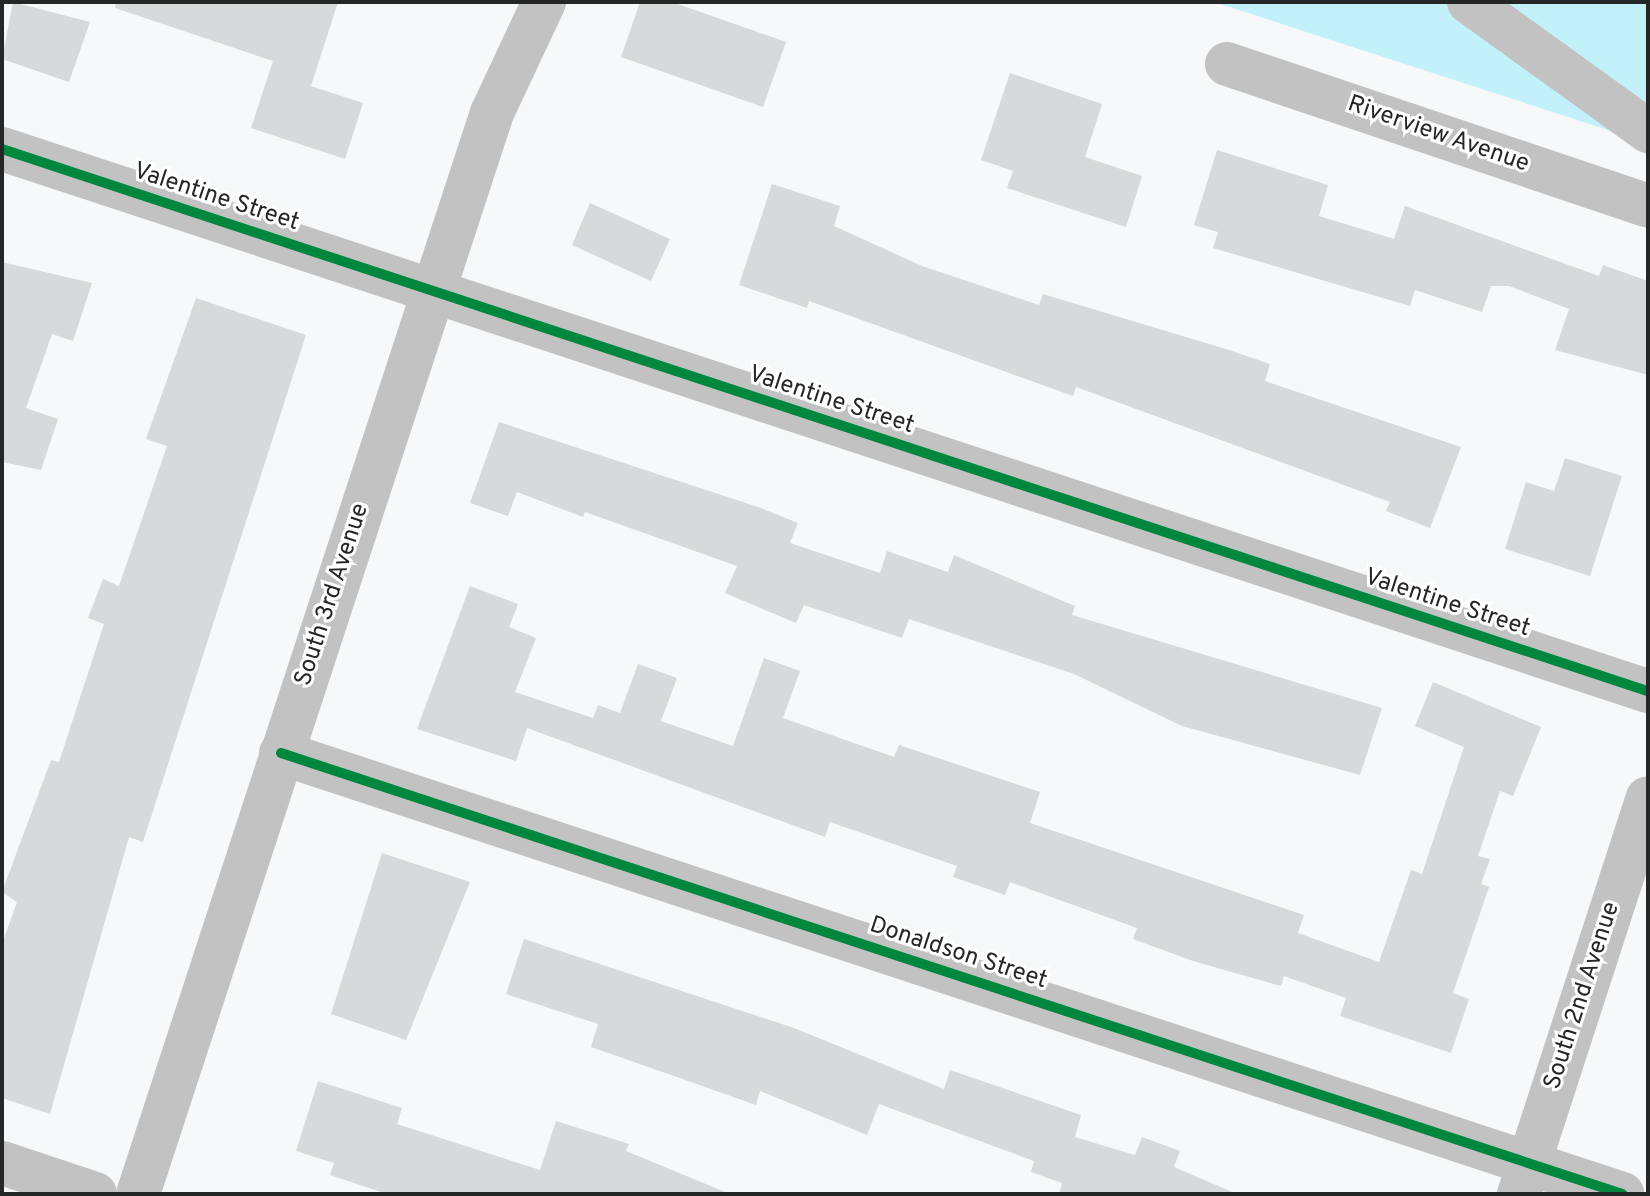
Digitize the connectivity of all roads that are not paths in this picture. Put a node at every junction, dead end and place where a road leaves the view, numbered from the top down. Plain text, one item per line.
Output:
1 (544, 2) edge
2 (1469, 2) edge
3 (1227, 64) dead end
4 (1648, 131) edge
5 (2, 149) edge
6 (1648, 206) edge
7 (432, 290) junction
8 (1648, 691) edge
9 (281, 753) junction
10 (1648, 798) edge
11 (2, 1163) edge
12 (1524, 1178) edge
13 (95, 1194) edge
14 (138, 1194) edge
15 (1622, 1194) edge

1 - 7 street, South 3rd Avenue
2 - 4 street
3 - 6 street, Riverview Avenue
5 - 7 street, Valentine Street
7 - 8 street, Valentine Street
7 - 9 street, South 3rd Avenue
9 - 12 street, Donaldson Street
9 - 14 street, South 3rd Avenue
10 - 12 street, South 2nd Avenue
11 - 13 street
12 - 15 street, Donaldson Street

